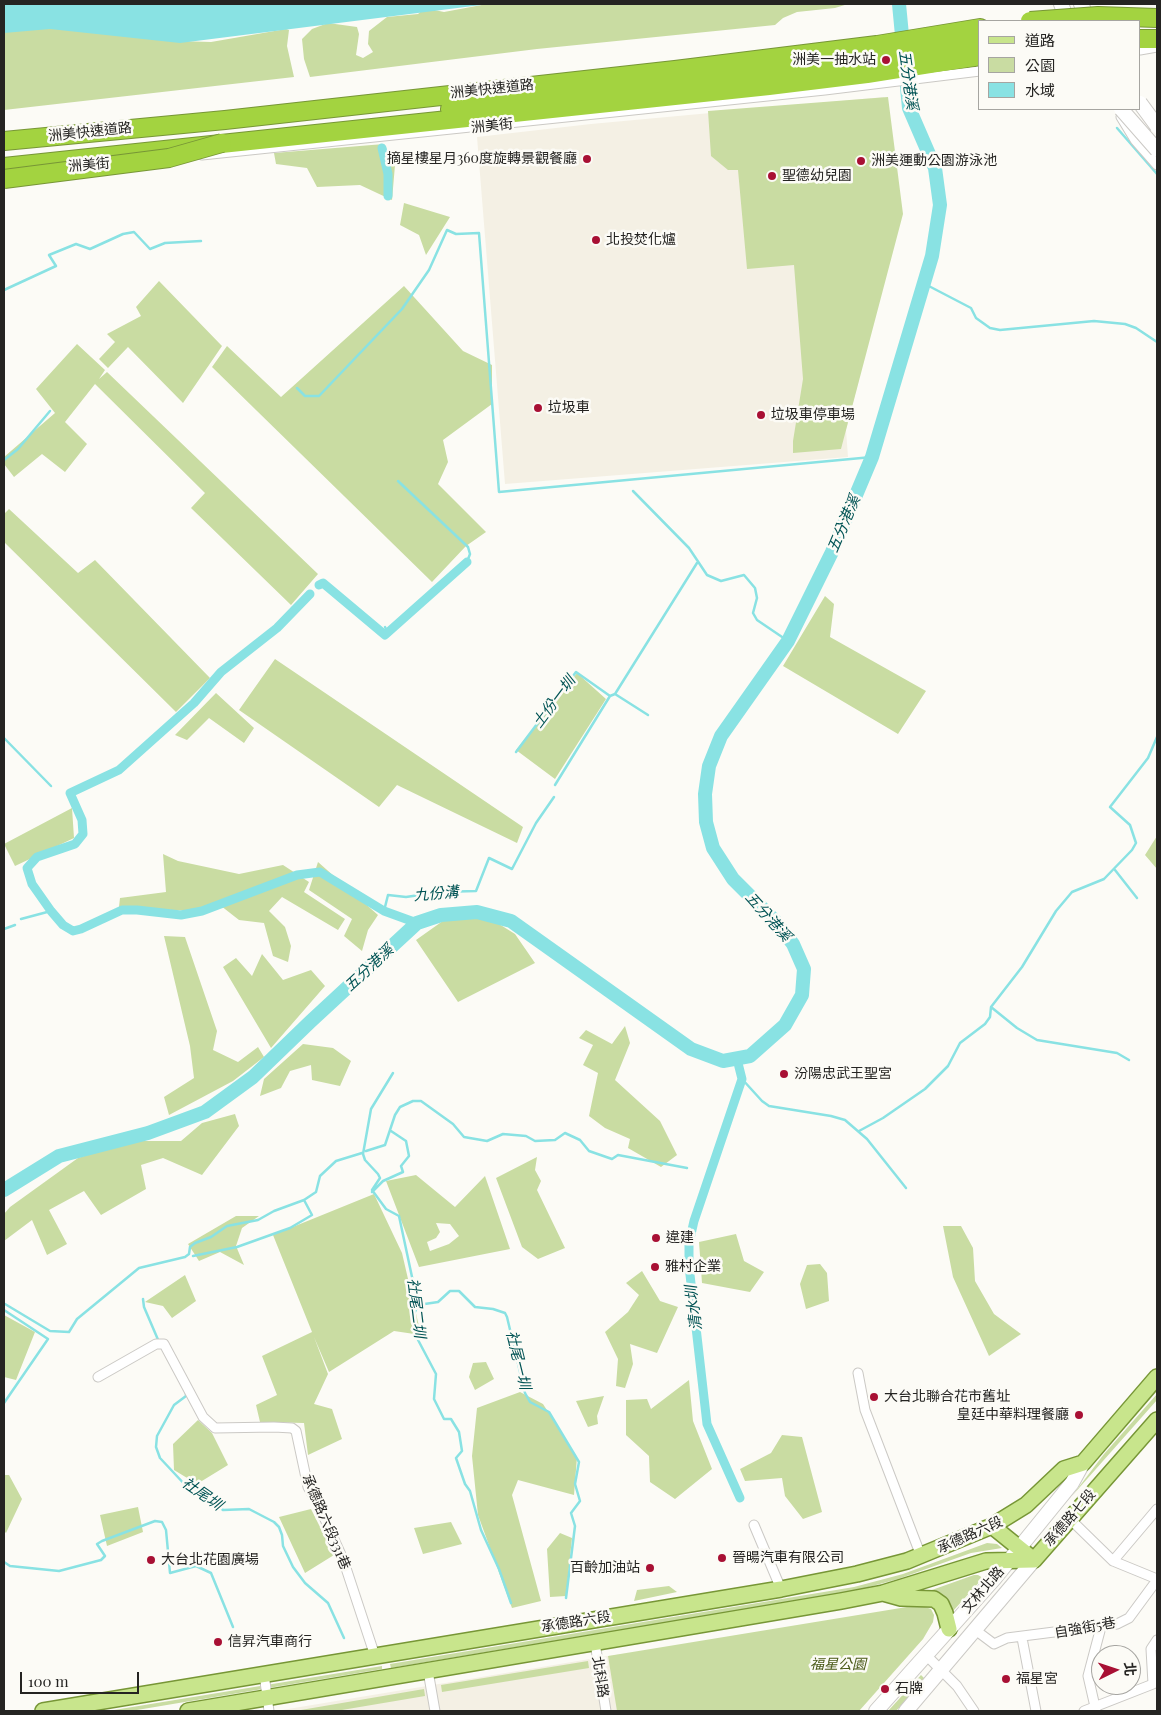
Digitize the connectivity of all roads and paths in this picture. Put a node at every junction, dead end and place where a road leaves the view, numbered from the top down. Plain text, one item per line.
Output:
1 (1055, 4) edge
2 (1061, 4) edge
3 (1081, 4) edge
4 (1088, 4) edge
5 (1157, 18) edge
6 (1044, 20) edge
7 (1062, 20) edge
8 (1068, 20) edge
9 (1089, 20) edge
10 (1096, 20) edge
11 (978, 28) edge
12 (1141, 39) edge
13 (1157, 39) edge
14 (978, 43) edge
15 (1157, 47) edge
16 (1141, 50) edge
17 (978, 56) edge
18 (978, 72) edge
19 (366, 104) junction
20 (478, 104) junction
21 (1141, 105) edge
22 (1141, 105) edge
23 (1121, 110) edge
24 (1157, 115) edge
25 (226, 120) junction
26 (1157, 126) edge
27 (334, 132) junction
28 (4, 141) edge
29 (222, 144) junction
30 (1157, 150) edge
31 (4, 153) edge
32 (1157, 165) edge
33 (4, 167) edge
34 (4, 172) edge
35 (4, 180) edge
36 (858, 1373) dead end
37 (98, 1377) dead end
38 (1157, 1377) edge
39 (1157, 1420) edge
40 (1082, 1464) junction
41 (1157, 1509) edge
42 (1070, 1519) junction
43 (754, 1525) dead end
44 (992, 1526) junction
45 (1019, 1548) junction
46 (921, 1556) junction
47 (1009, 1560) junction
48 (1034, 1560) junction
49 (1113, 1561) junction
50 (960, 1568) joint
51 (1157, 1580) edge
52 (781, 1589) junction
53 (883, 1593) junction
54 (949, 1628) junction
55 (1101, 1628) junction
56 (974, 1629) junction
57 (1022, 1638) junction
58 (1157, 1640) edge
59 (595, 1643) junction
60 (926, 1655) junction
61 (375, 1656) junction
62 (942, 1670) junction
63 (428, 1671) junction
64 (264, 1674) junction
65 (268, 1704) edge
66 (1096, 1709) edge
67 (43, 1711) edge
68 (188, 1711) edge
69 (435, 1711) edge
70 (606, 1711) edge
71 (876, 1711) edge
72 (906, 1711) edge
73 (974, 1711) edge
74 (1036, 1711) edge
75 (1084, 1711) edge

1 - 7 street
2 - 8 main road
3 - 9 main road
4 - 10 street
5 - 6 highway, bridge
11 - 19 highway, 洲美快速道路
12 - 13 highway
14 - 20 highway
15 - 16 street
17 - 27 highway, 洲美快速道路
18 - 34 street, 洲美街
19 - 20 highway
19 - 25 highway, 洲美快速道路
20 - 27 highway
21 - 24 street
22 - 26 main road, bridge
23 - 30 main road, bridge
23 - 32 street
25 - 28 highway, 洲美快速道路
25 - 31 highway
27 - 29 highway, 洲美快速道路
29 - 33 highway, 洲美快速道路, bridge
29 - 35 highway, bridge
36 - 46 street
37 - 61 street, 承德路六段331巷
38 - 40 main road
39 - 42 main road, 承德路七段
40 - 44 main road, 承德路六段
40 - 45 main road, 文林北路
41 - 49 street
42 - 48 main road, 承德路七段
42 - 49 street
43 - 52 street
44 - 45 main road
44 - 46 main road, 承德路六段
45 - 47 main road, 文林北路
45 - 48 main road
46 - 52 main road, 承德路六段
47 - 48 main road, 承德路七段
47 - 50 main road, 承德路七段
47 - 54 main road, 文林北路
48 - 56 main road, 文林北路
49 - 51 street
50 - 53 main road, 承德路六段
51 - 55 street, 自強街5巷
52 - 61 main road, 承德路六段
53 - 54 main road
53 - 59 main road, 承德路六段
54 - 60 main road, 文林北路
55 - 57 street, 自強街5巷
55 - 66 street
56 - 57 street, 自強街5巷
56 - 62 main road, 文林北路
57 - 74 street
58 - 66 street
59 - 63 main road, 承德路六段
59 - 70 street, 北科路
60 - 62 street
60 - 71 main road, 文林北路
61 - 64 main road, 承德路六段
62 - 72 main road, 文林北路
62 - 73 street
63 - 65 main road, 承德路六段
63 - 69 street
64 - 65 street
64 - 67 main road, 承德路六段
65 - 68 main road, 承德路六段
66 - 75 street

